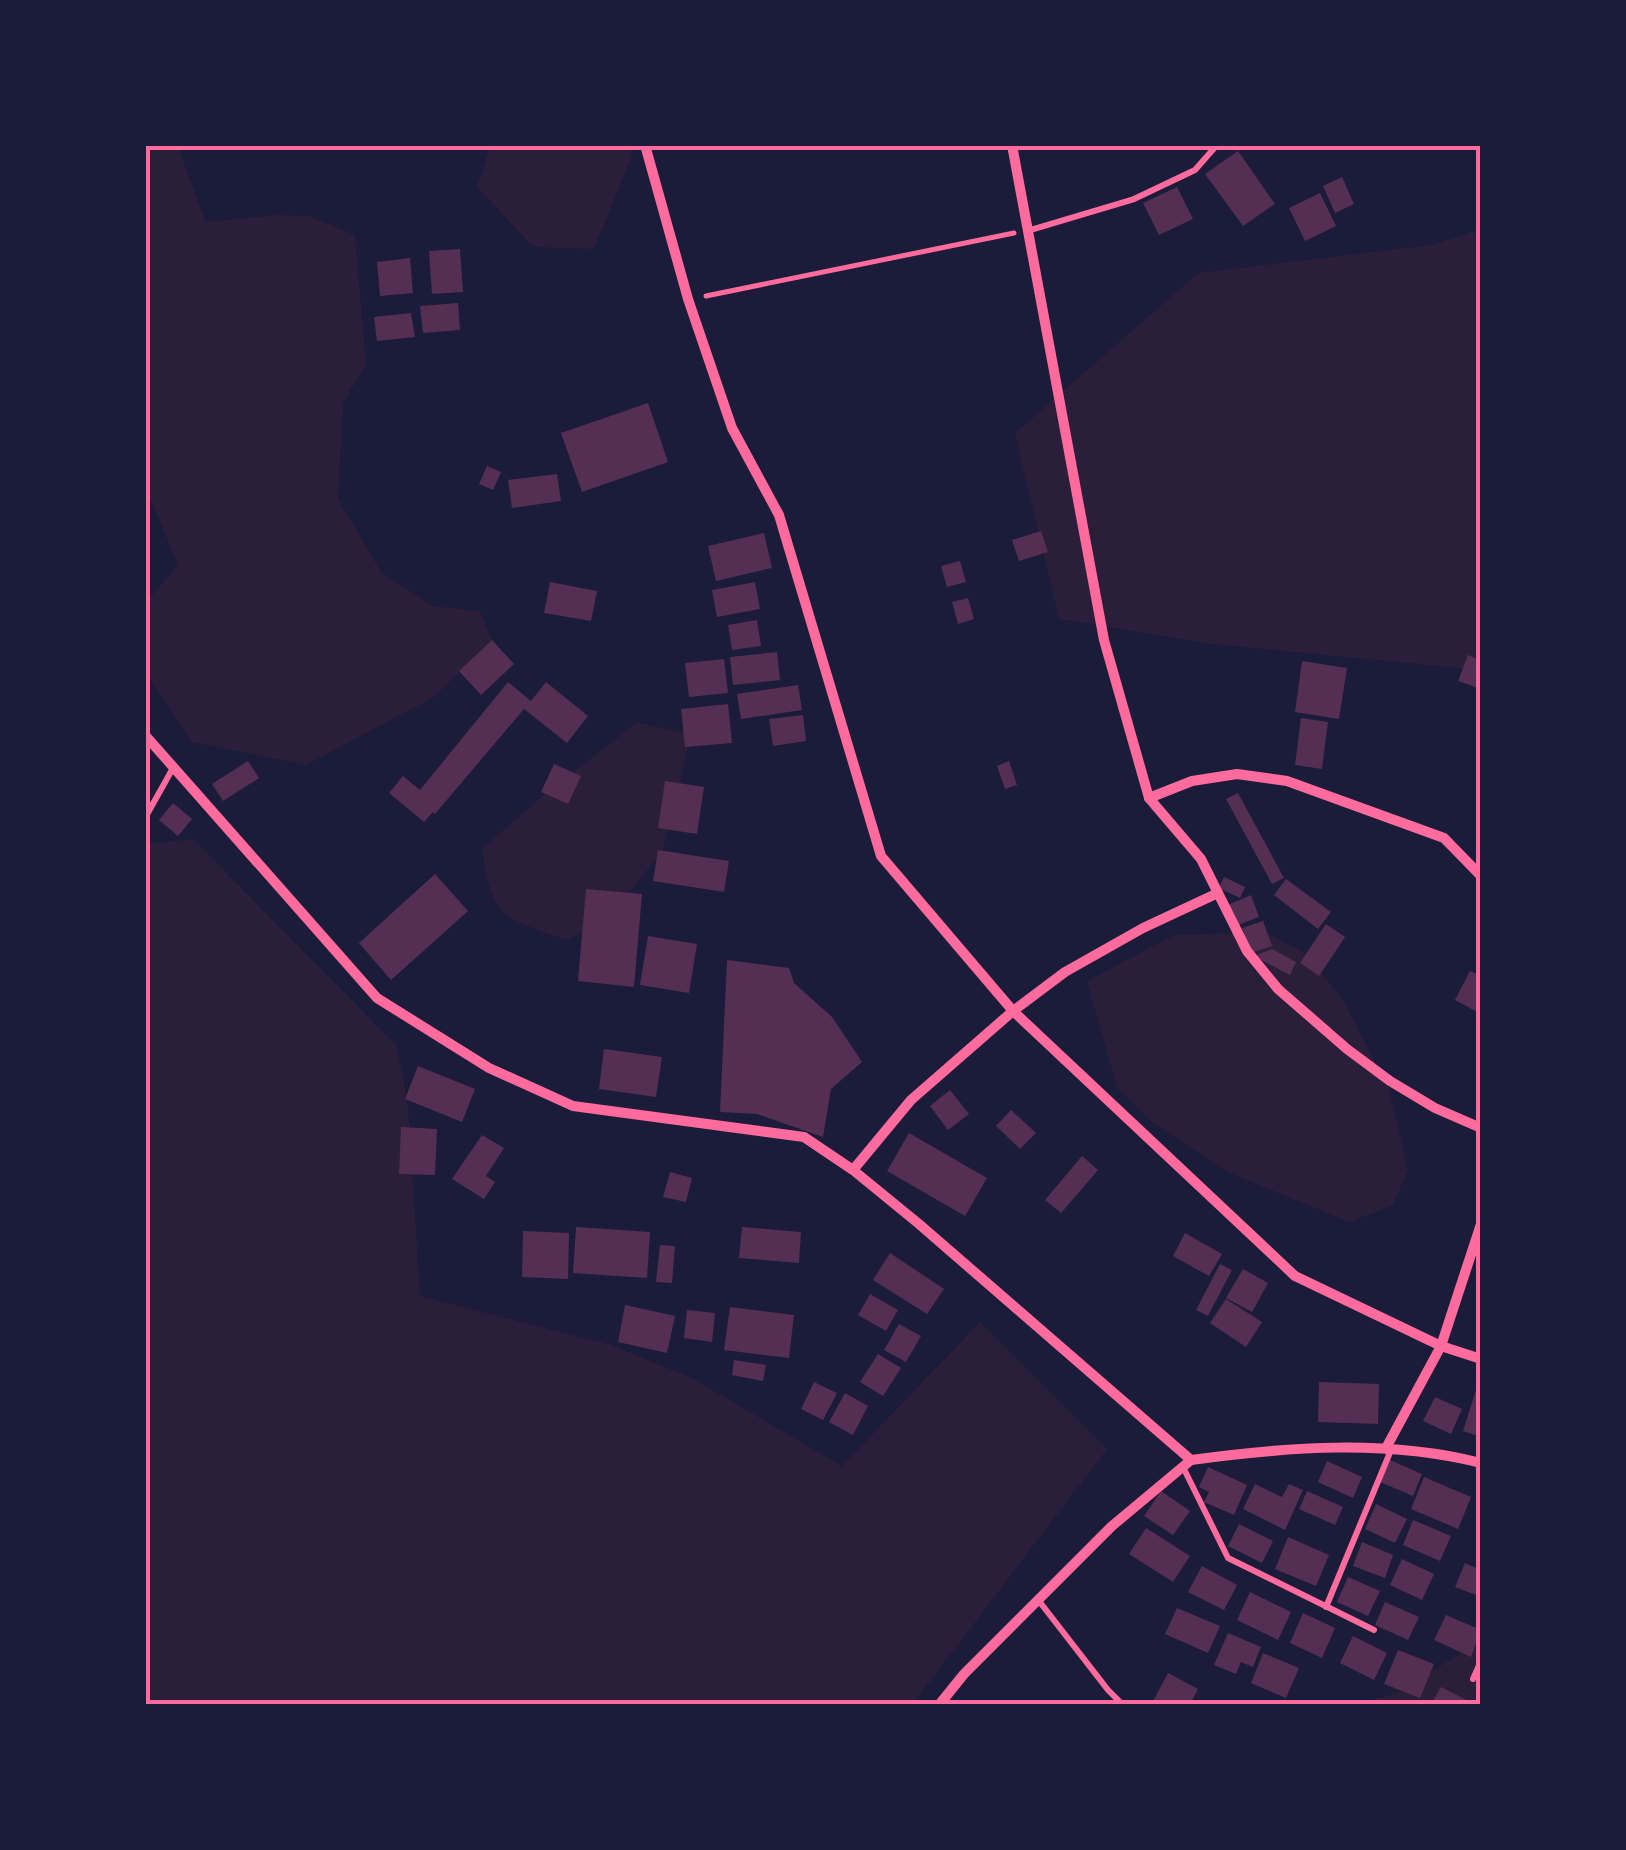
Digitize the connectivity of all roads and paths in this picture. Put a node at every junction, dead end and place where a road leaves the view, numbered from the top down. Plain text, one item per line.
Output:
1 (645, 145) edge
2 (1012, 145) edge
3 (1216, 145) edge
4 (1030, 230) junction
5 (688, 299) junction
6 (145, 735) edge
7 (173, 767) junction
8 (1149, 798) junction
9 (145, 818) edge
10 (1481, 876) edge
11 (1218, 893) junction
12 (1013, 1011) junction
13 (1481, 1128) edge
14 (853, 1170) junction
15 (1481, 1224) edge
16 (1441, 1346) junction
17 (1481, 1358) edge
18 (1389, 1448) junction
19 (1481, 1463) edge
20 (1187, 1464) junction
21 (1038, 1600) junction
22 (1326, 1606) junction
23 (1374, 1630) dead end
24 (1481, 1660) edge
25 (1473, 1680) dead end
26 (940, 1705) edge
27 (1124, 1705) edge

1 - 5 street
2 - 4 street
3 - 4 lane
4 - 5 path
4 - 8 street
5 - 12 street
6 - 7 street
7 - 9 lane
7 - 14 street
8 - 10 street
8 - 11 street
11 - 12 street
11 - 13 street
12 - 14 street
12 - 16 street
14 - 20 street
15 - 16 street
16 - 17 street
16 - 18 street
18 - 19 street
18 - 20 street
18 - 22 lane
20 - 21 street
20 - 22 lane
21 - 26 street
21 - 27 lane
22 - 23 lane
24 - 25 lane

